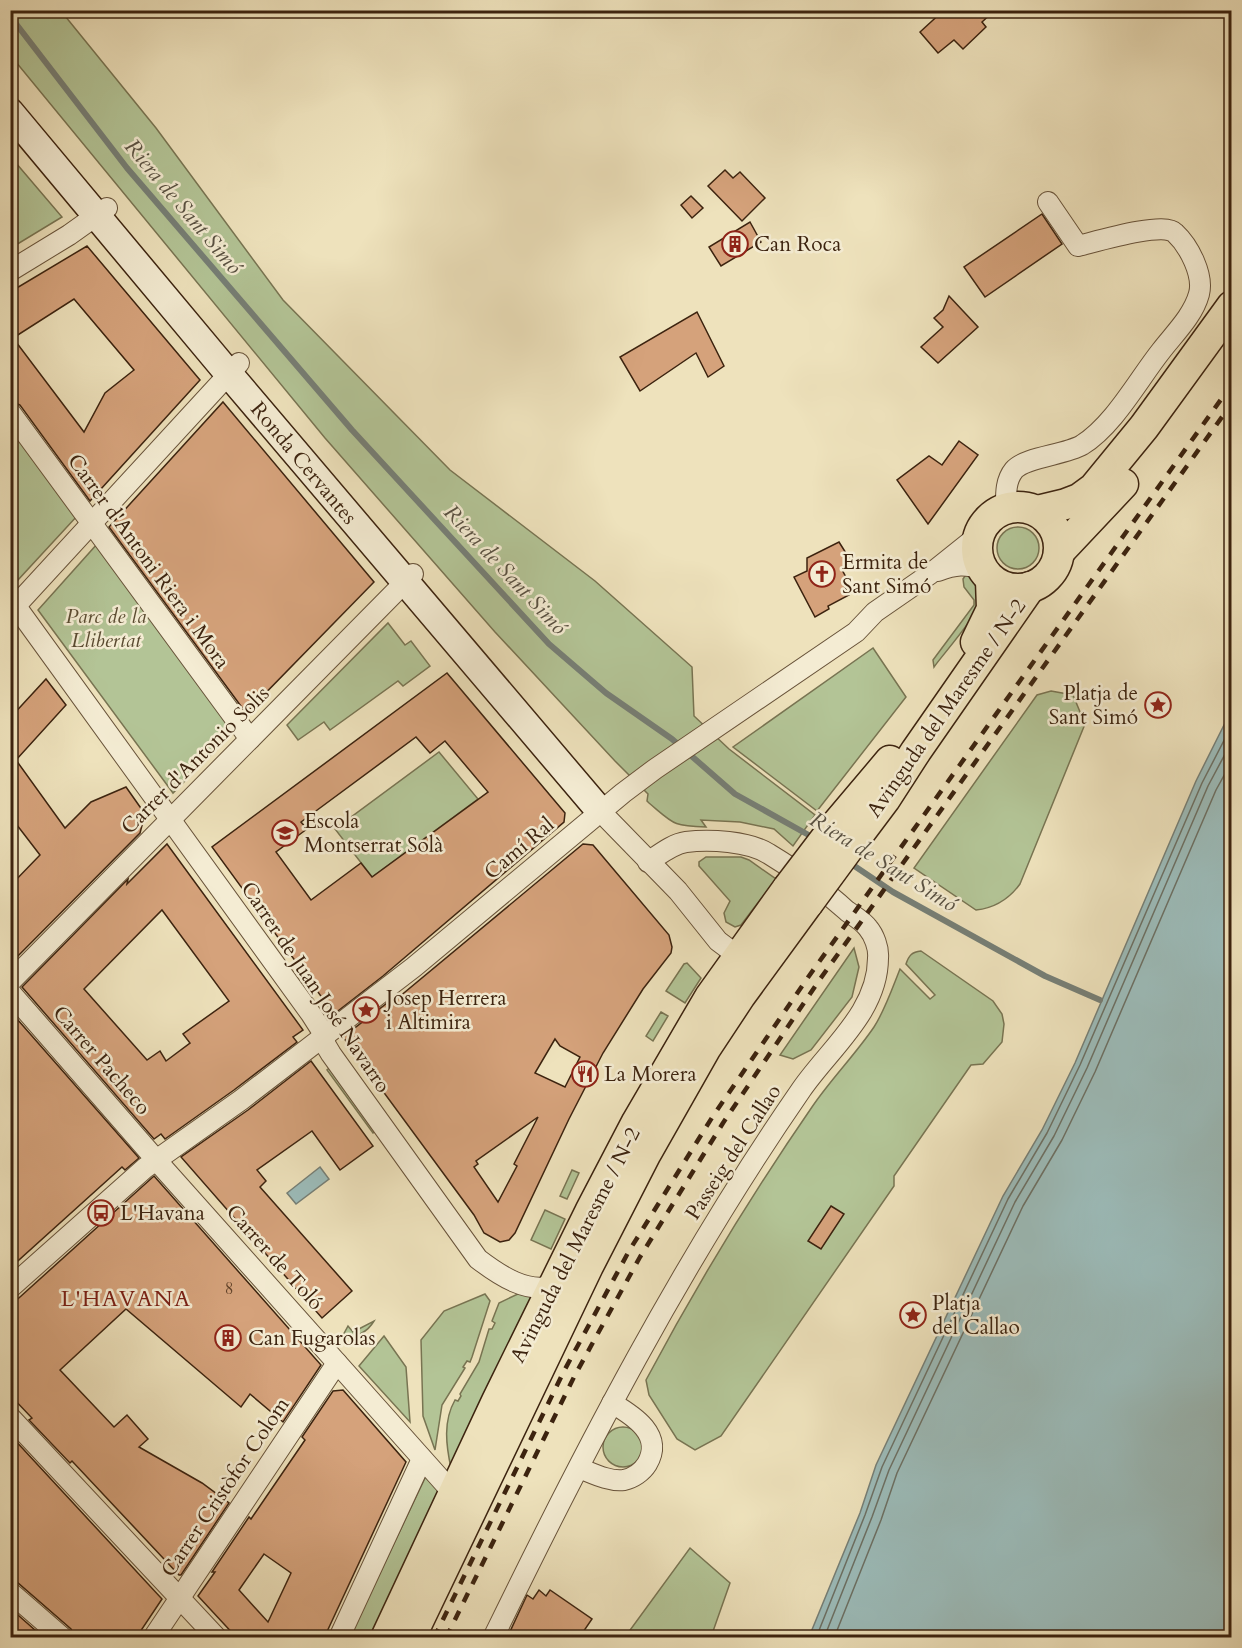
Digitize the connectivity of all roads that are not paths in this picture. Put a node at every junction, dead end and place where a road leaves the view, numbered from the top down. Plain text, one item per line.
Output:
1 (10, 112) edge
2 (1048, 202) dead end
3 (102, 211) junction
4 (10, 271) edge
5 (1232, 306) edge
6 (1232, 338) edge
7 (233, 368) junction
8 (10, 412) edge
9 (1006, 509) junction
10 (1036, 511) junction
11 (91, 523) junction
12 (980, 534) junction
13 (1059, 552) junction
14 (930, 574) junction
15 (987, 575) junction
16 (409, 577) junction
17 (1030, 587) junction
18 (12, 606) edge
19 (250, 739) junction
20 (600, 811) junction
21 (170, 820) junction
22 (846, 833) junction
23 (648, 862) junction
24 (802, 889) junction
25 (738, 956) junction
26 (10, 982) edge
27 (10, 992) edge
28 (324, 1036) junction
29 (671, 1106) junction
30 (151, 1164) junction
31 (555, 1285) junction
32 (10, 1288) edge
33 (337, 1364) junction
34 (612, 1403) junction
35 (10, 1418) edge
36 (422, 1459) junction
37 (579, 1468) junction
38 (453, 1493) junction
39 (10, 1592) edge
40 (179, 1597) junction
41 (63, 1638) edge
42 (153, 1638) edge
43 (217, 1638) edge
44 (339, 1638) edge
45 (386, 1638) edge
46 (410, 1638) edge
47 (493, 1638) edge

1 - 3 street, Ronda Cervantes
2 - 9 street
3 - 4 street
3 - 7 street, Ronda Cervantes
5 - 10 main road
6 - 13 main road
7 - 11 street
7 - 16 street, Ronda Cervantes
8 - 11 street, Carrer d'Antoni Riera i Mora
9 - 10 main road
9 - 12 main road
10 - 13 main road
11 - 18 street
11 - 19 street, Carrer d'Antoni Riera i Mora
12 - 14 street, Camí Ral
12 - 15 main road
13 - 17 main road
14 - 15 street, Camí Ral
14 - 20 street, Camí Ral
15 - 17 main road
15 - 22 main road, Avinguda del Maresme / N-2
16 - 19 street, Carrer d'Antonio Solis
16 - 20 street, Ronda Cervantes
17 - 22 main road, Avinguda del Maresme / N-2
18 - 21 street, Carrer de Juan José Navarro
19 - 21 street, Carrer d'Antonio Solis
20 - 23 street
20 - 28 street, Camí Ral
21 - 26 street, Carrer d'Antonio Solis
21 - 28 street, Carrer de Juan José Navarro
22 - 24 main road, Avinguda del Maresme / N-2, bridge
23 - 24 street
23 - 25 street
24 - 25 main road, Avinguda del Maresme / N-2
24 - 29 main road, Avinguda del Maresme / N-2
24 - 34 street, Passeig del Callao
25 - 29 main road
25 - 31 main road, Avinguda del Maresme / N-2
27 - 30 street, Carrer Pacheco
28 - 30 street, Camí Ral
28 - 31 street, Carrer de Juan José Navarro
29 - 46 main road, Avinguda del Maresme / N-2
30 - 32 street, Camí Ral
30 - 33 street, Carrer de Toló
31 - 38 main road, Avinguda del Maresme / N-2
33 - 36 street, Carrer de Toló
33 - 40 street, Carrer Cristòfor Colom
34 - 37 street, Passeig del Callao
34 - 37 street
35 - 40 street
36 - 38 street, Carrer de Toló
36 - 44 street
37 - 47 street, Passeig del Callao
38 - 45 main road, Avinguda del Maresme / N-2
39 - 41 street
40 - 42 street, Carrer Cristòfor Colom
40 - 43 street

